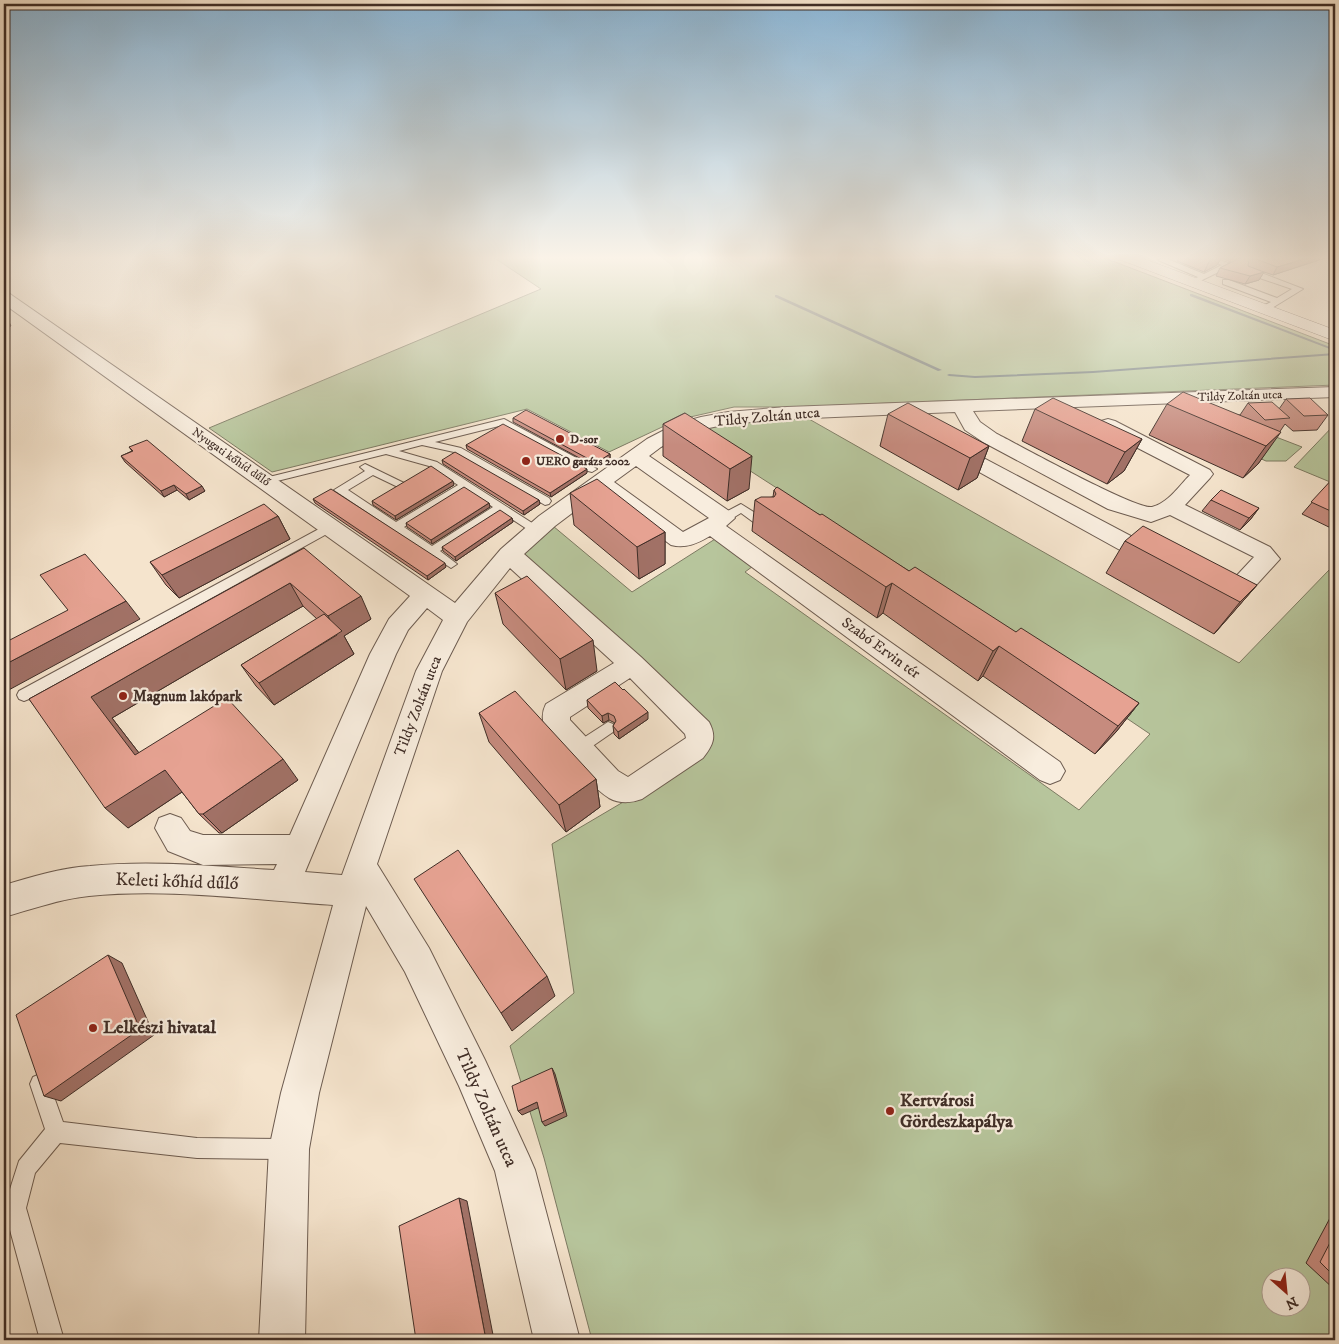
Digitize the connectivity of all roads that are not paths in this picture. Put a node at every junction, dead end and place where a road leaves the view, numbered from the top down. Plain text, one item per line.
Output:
1 (36, 320) edge
2 (1301, 320) edge
3 (1335, 336) edge
4 (1335, 392) edge
5 (1084, 403) junction
6 (962, 408) junction
7 (918, 425) junction
8 (422, 442) junction
9 (386, 451) junction
10 (636, 456) junction
11 (352, 460) junction
12 (373, 470) junction
13 (596, 476) junction
14 (265, 481) junction
15 (400, 485) edge
16 (465, 485) junction
17 (545, 501) dead end
18 (501, 507) junction
19 (1171, 507) junction
20 (718, 522) junction
21 (764, 524) edge
22 (330, 527) junction
23 (396, 527) junction
24 (537, 530) junction
25 (432, 551) junction
26 (510, 554) junction
27 (451, 564) dead end
28 (1177, 571) edge
29 (1203, 585) edge
30 (425, 594) junction
31 (457, 617) junction
32 (632, 664) junction
33 (24, 695) dead end
34 (608, 728) dead end
35 (579, 748) junction
36 (1050, 772) dead end
37 (170, 828) dead end
38 (299, 849) junction
39 (356, 878) junction
40 (283, 886) junction
41 (4, 901) edge
42 (40, 1084) edge
43 (56, 1132) junction
44 (289, 1149) junction
45 (52, 1340) edge
46 (282, 1340) edge
47 (557, 1340) edge

1 - 14 street, Nyugati kőhíd dűlő
2 - 3 street
4 - 5 street, Tildy Zoltán utca
5 - 6 street, Tildy Zoltán utca
5 - 19 street
6 - 7 street, Tildy Zoltán utca
6 - 19 street
7 - 10 street, Tildy Zoltán utca
7 - 28 street, Tildy Zoltán utca
8 - 9 lane
8 - 13 lane
8 - 17 lane
9 - 11 lane
9 - 16 lane
10 - 13 street, Tildy Zoltán utca
10 - 20 street, Szabó Ervin tér
11 - 12 lane
11 - 14 lane
12 - 15 lane
12 - 23 lane
13 - 20 street
13 - 24 street, Tildy Zoltán utca
14 - 22 street, Nyugati kőhíd dűlő
16 - 18 lane
16 - 23 lane
18 - 24 lane
18 - 25 lane
19 - 29 street
20 - 21 lane
20 - 36 street, Szabó Ervin tér
22 - 30 street, Nyugati kőhíd dűlő
22 - 33 lane
23 - 25 lane
24 - 26 street, Tildy Zoltán utca
25 - 27 lane
26 - 31 street, Tildy Zoltán utca
26 - 32 street
30 - 31 street, Nyugati kőhíd dűlő
30 - 38 street
31 - 39 street, Tildy Zoltán utca
32 - 35 street
32 - 35 street
34 - 35 lane
37 - 38 street
38 - 40 street
39 - 40 street, Keleti kőhíd dűlő
39 - 44 street, Tildy Zoltán utca
39 - 47 street, Tildy Zoltán utca
40 - 41 street, Keleti kőhíd dűlő
42 - 43 lane
43 - 44 lane
43 - 45 lane
44 - 46 street, Tildy Zoltán utca

